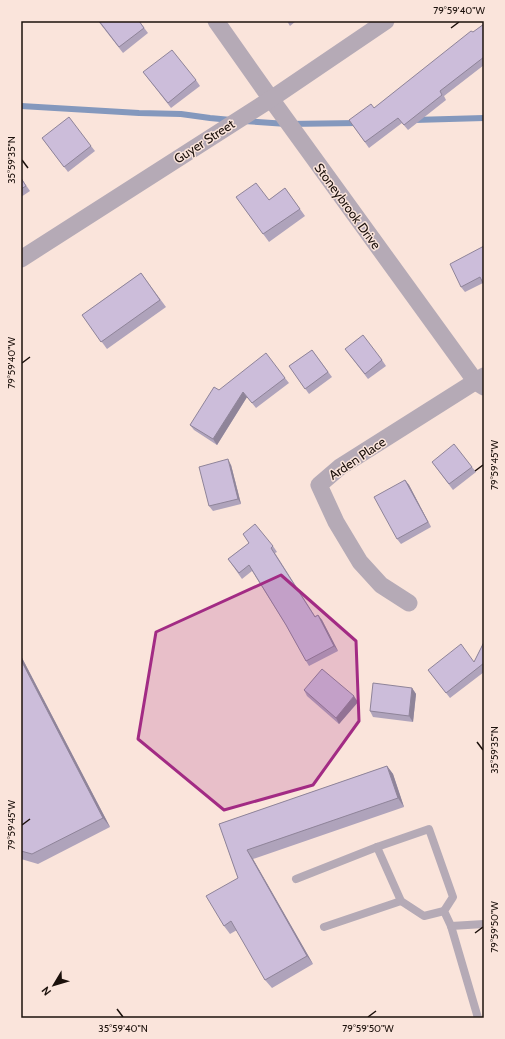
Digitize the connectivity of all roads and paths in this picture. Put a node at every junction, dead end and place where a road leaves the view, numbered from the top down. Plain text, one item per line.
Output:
1 (216, 21) edge
2 (386, 21) edge
3 (271, 99) junction
4 (21, 259) edge
5 (481, 382) edge
6 (409, 603) dead end
7 (378, 847) junction
8 (296, 879) dead end
9 (401, 901) junction
10 (444, 911) junction
11 (484, 924) edge
12 (451, 926) junction
13 (324, 927) dead end
14 (478, 1018) edge

1 - 3 street, Stoneybrook Drive
2 - 3 street, Guyer Street
3 - 4 street, Guyer Street
3 - 5 street, Stoneybrook Drive
5 - 6 street, Arden Place
7 - 8 lane
7 - 9 lane
7 - 10 lane
9 - 10 lane
9 - 13 lane
10 - 12 lane
11 - 12 lane
12 - 14 lane

